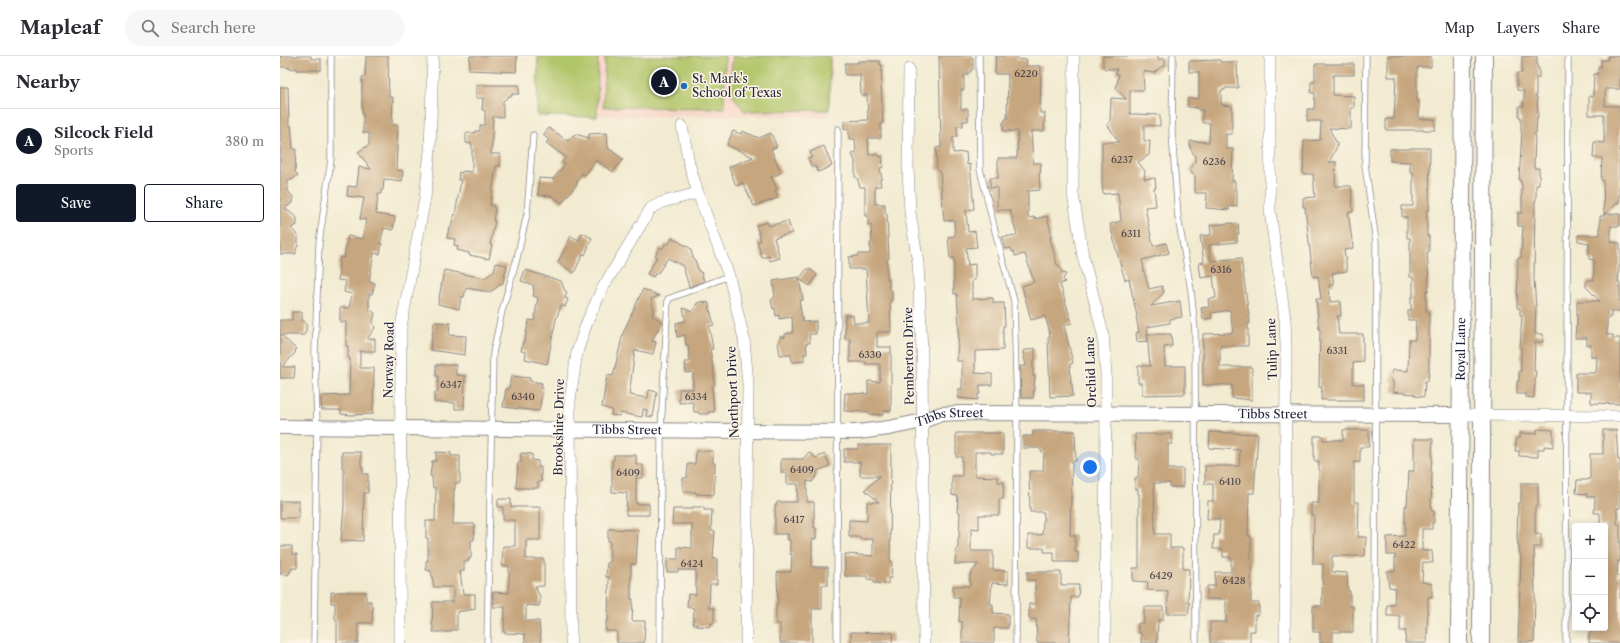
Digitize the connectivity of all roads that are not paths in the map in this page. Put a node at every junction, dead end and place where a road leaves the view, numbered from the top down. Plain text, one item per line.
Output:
1 (331, 56) edge
2 (433, 56) edge
3 (979, 56) edge
4 (1074, 56) edge
5 (1173, 56) edge
6 (1270, 56) edge
7 (1366, 56) edge
8 (1463, 56) edge
9 (1484, 56) edge
10 (1568, 56) edge
11 (909, 69) dead end
12 (1462, 79) junction
13 (1484, 80) junction
14 (682, 126) dead end
15 (838, 129) dead end
16 (533, 135) dead end
17 (698, 193) junction
18 (729, 276) junction
19 (1017, 413) junction
20 (1105, 414) junction
21 (1197, 414) junction
22 (1286, 414) junction
23 (1375, 415) junction
24 (1460, 415) junction
25 (1482, 415) junction
26 (1567, 415) junction
27 (1620, 416) edge
28 (923, 421) junction
29 (280, 427) edge
30 (317, 428) junction
31 (401, 428) junction
32 (491, 428) junction
33 (571, 429) junction
34 (661, 429) junction
35 (748, 430) junction
36 (837, 432) junction
37 (314, 643) edge
38 (400, 643) edge
39 (487, 643) edge
40 (571, 643) edge
41 (660, 643) edge
42 (746, 643) edge
43 (837, 643) edge
44 (924, 643) edge
45 (1016, 643) edge
46 (1105, 643) edge
47 (1196, 643) edge
48 (1285, 643) edge
49 (1375, 643) edge
50 (1459, 643) edge
51 (1481, 643) edge
52 (1566, 643) edge

1 - 30 lane
2 - 31 street, Norway Road
3 - 19 lane
4 - 20 street, Orchid Lane
5 - 21 lane
6 - 22 street, Tulip Lane
7 - 23 lane
8 - 12 main road, Royal Lane
9 - 13 main road, Royal Lane
10 - 26 lane
11 - 28 street, Pemberton Drive
12 - 13 main road
12 - 24 main road, Royal Lane
13 - 25 main road, Royal Lane
14 - 17 street, Northport Drive
15 - 36 lane
16 - 32 lane
17 - 18 street, Northport Drive
17 - 33 street, Brookshire Drive
18 - 34 lane
18 - 35 street, Northport Drive
19 - 20 street, Tibbs Street
19 - 28 street, Tibbs Street
19 - 45 lane
20 - 21 street, Tibbs Street
20 - 46 street, Orchid Lane
21 - 22 street, Tibbs Street
21 - 47 lane
22 - 23 street, Tibbs Street
22 - 48 street, Tulip Lane
23 - 24 street, Tibbs Street
23 - 49 lane
24 - 25 street, Tibbs Street
24 - 50 main road, Royal Lane
25 - 26 street, Tibbs Street
25 - 51 main road, Royal Lane
26 - 27 street, Tibbs Street
26 - 52 lane
28 - 36 street, Tibbs Street
28 - 44 street, Pemberton Drive
29 - 30 street, Tibbs Street
30 - 31 street, Tibbs Street
30 - 37 lane
31 - 32 street, Tibbs Street
31 - 38 street, Norway Road
32 - 33 street, Tibbs Street
32 - 39 lane
33 - 34 street, Tibbs Street
33 - 40 street, Brookshire Drive
34 - 35 street, Tibbs Street
34 - 41 lane
35 - 36 street, Tibbs Street
35 - 42 street, Northport Drive
36 - 43 lane

